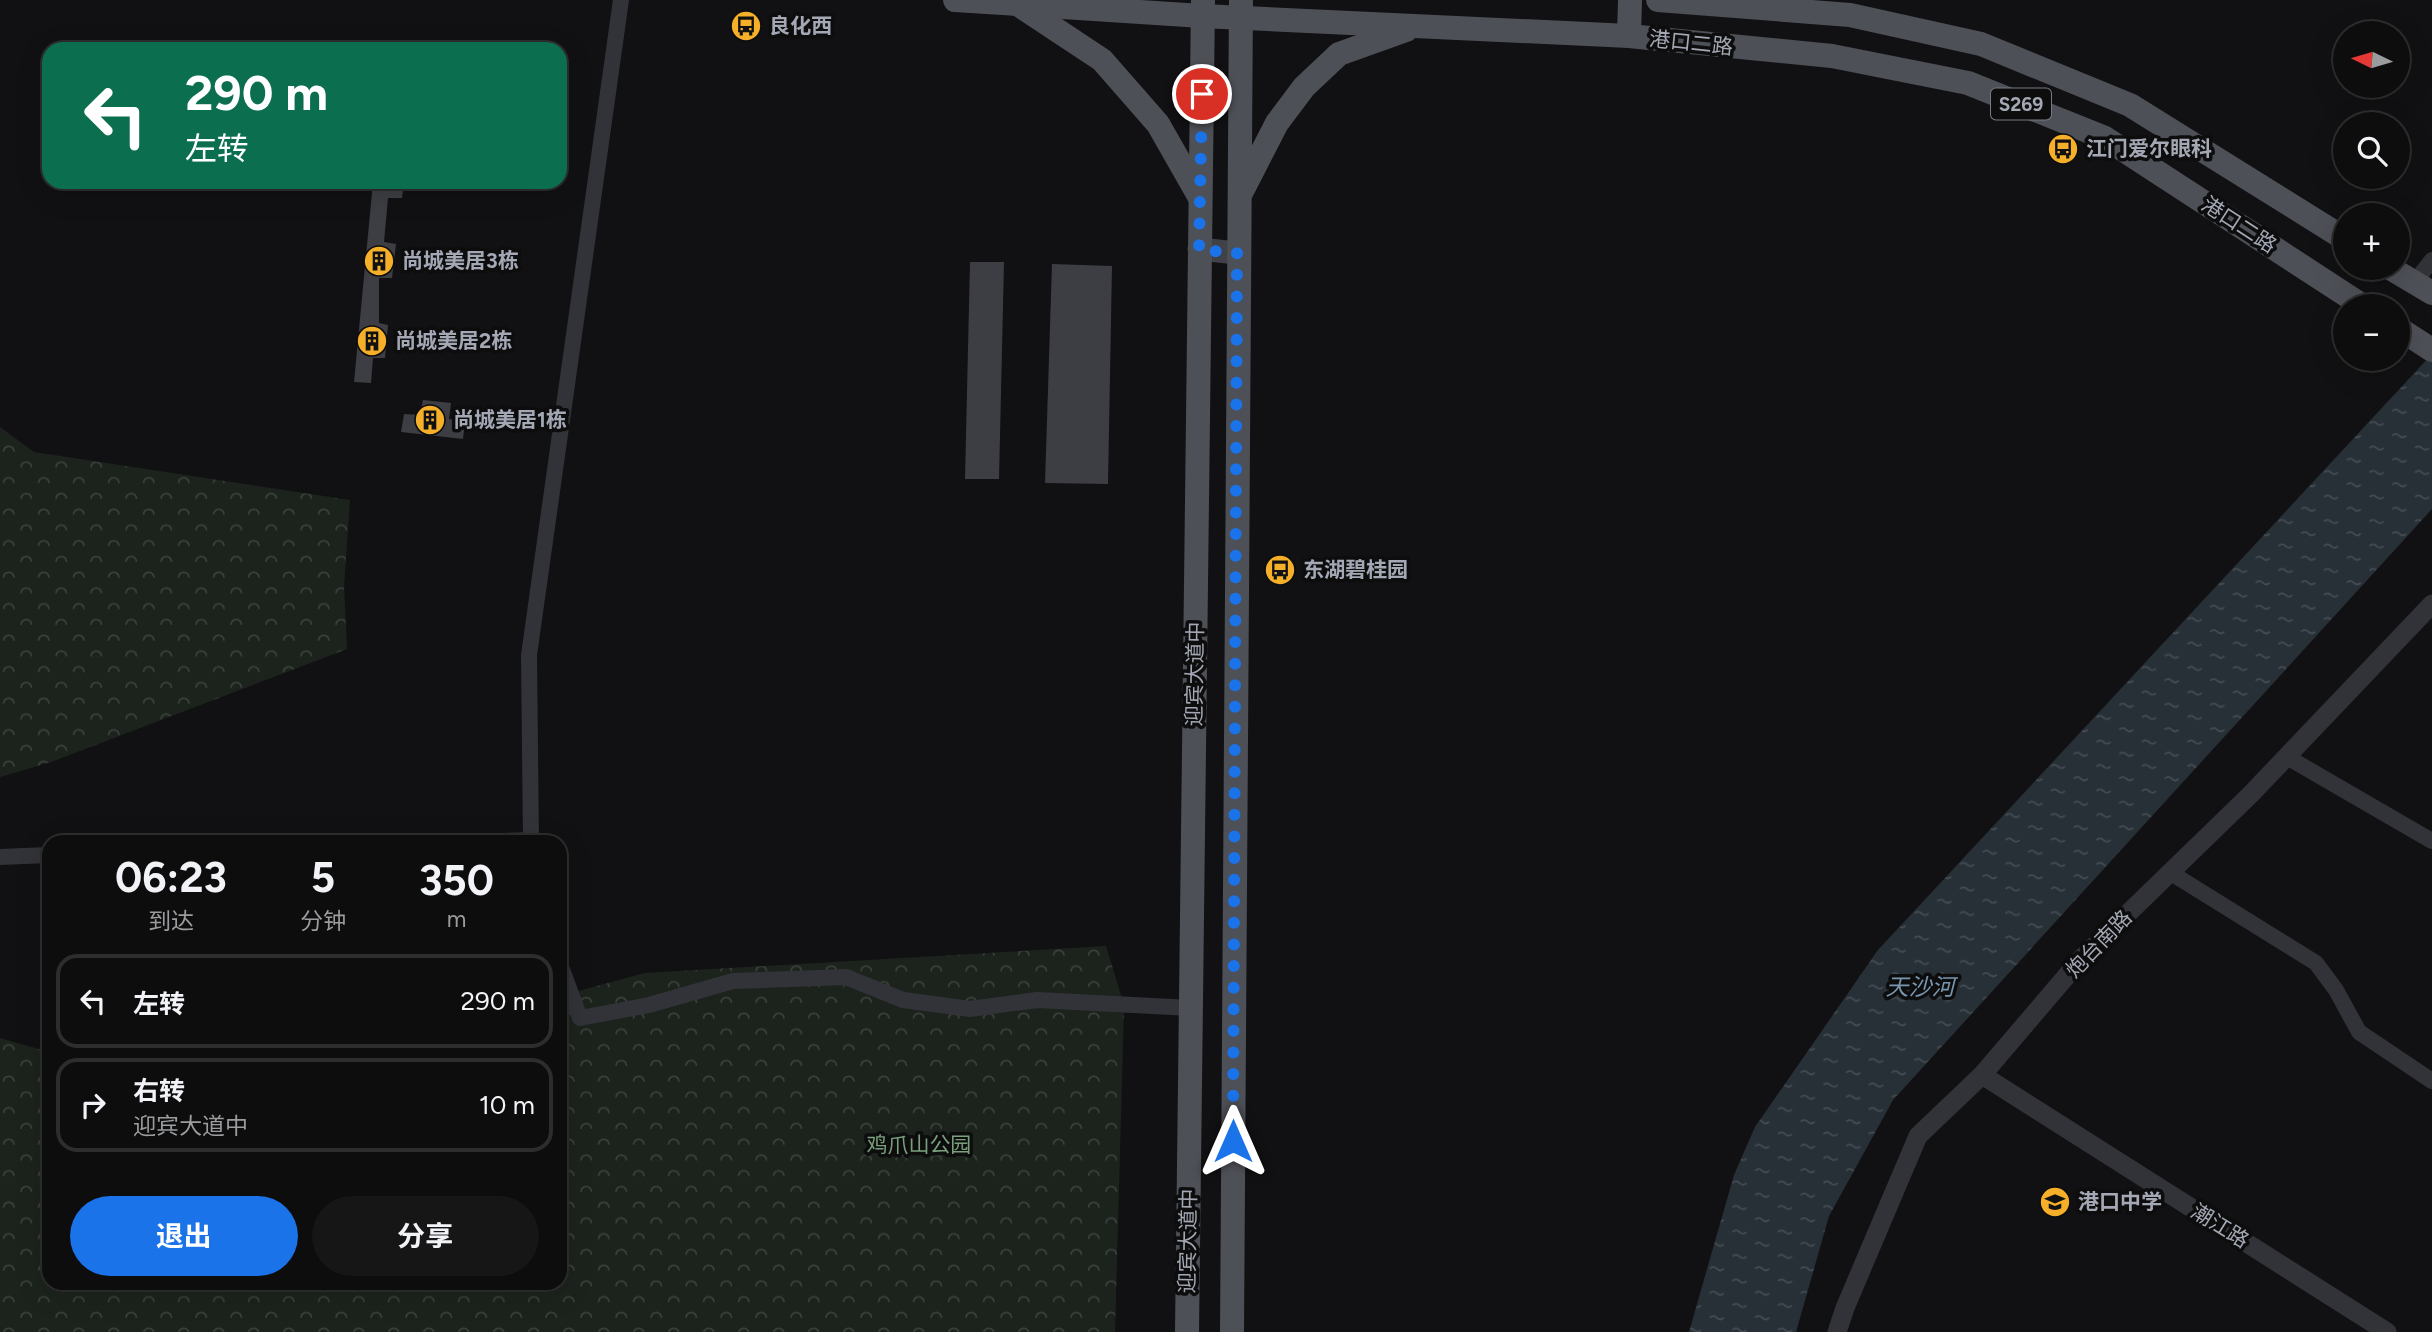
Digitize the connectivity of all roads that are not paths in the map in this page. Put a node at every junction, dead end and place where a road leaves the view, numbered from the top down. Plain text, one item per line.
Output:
1 (621, 0) edge
2 (955, 0) edge
3 (1630, 0) edge
4 (1658, 0) edge
5 (1018, 5) junction
6 (1203, 8) edge
7 (1240, 9) edge
8 (1418, 26) junction
9 (1629, 36) junction
10 (1200, 199) junction
11 (1238, 200) junction
12 (2333, 232) edge
13 (1199, 250) junction
14 (1237, 253) junction
15 (2432, 260) edge
16 (2423, 288) edge
17 (2345, 294) edge
18 (2410, 336) edge
19 (2432, 350) edge
20 (2432, 604) edge
21 (2287, 757) junction
22 (531, 835) edge
23 (2432, 841) edge
24 (42, 855) edge
25 (0, 857) edge
26 (2171, 873) junction
27 (567, 983) edge
28 (1191, 1008) junction
29 (1982, 1075) junction
30 (2432, 1081) edge
31 (1187, 1332) edge
32 (1232, 1332) edge
33 (1837, 1332) edge
34 (2387, 1332) edge

1 - 22 street
2 - 5 main road, 港口二路 / S269
3 - 9 main road
4 - 12 main road, 港口二路 / S269
5 - 6 main road, 港口二路 / S269
5 - 10 main road
6 - 7 main road, 港口二路 / S269
6 - 10 main road, 迎宾大道中
7 - 8 main road, 港口二路 / S269
7 - 11 main road, 迎宾大道中
8 - 9 main road, 港口二路 / S269
8 - 11 main road
9 - 17 main road, 港口二路 / S269
10 - 13 main road, 迎宾大道中
11 - 14 main road, 迎宾大道中
13 - 14 main road
13 - 28 main road, 迎宾大道中
14 - 32 main road, 迎宾大道中
15 - 16 street
18 - 19 main road
20 - 21 street, 炮台南路
21 - 23 street
21 - 26 street, 炮台南路
24 - 25 street
26 - 29 street, 炮台南路
26 - 30 street
27 - 28 street
28 - 31 main road, 迎宾大道中
29 - 33 street, 炮台南路
29 - 34 street, 潮江路

